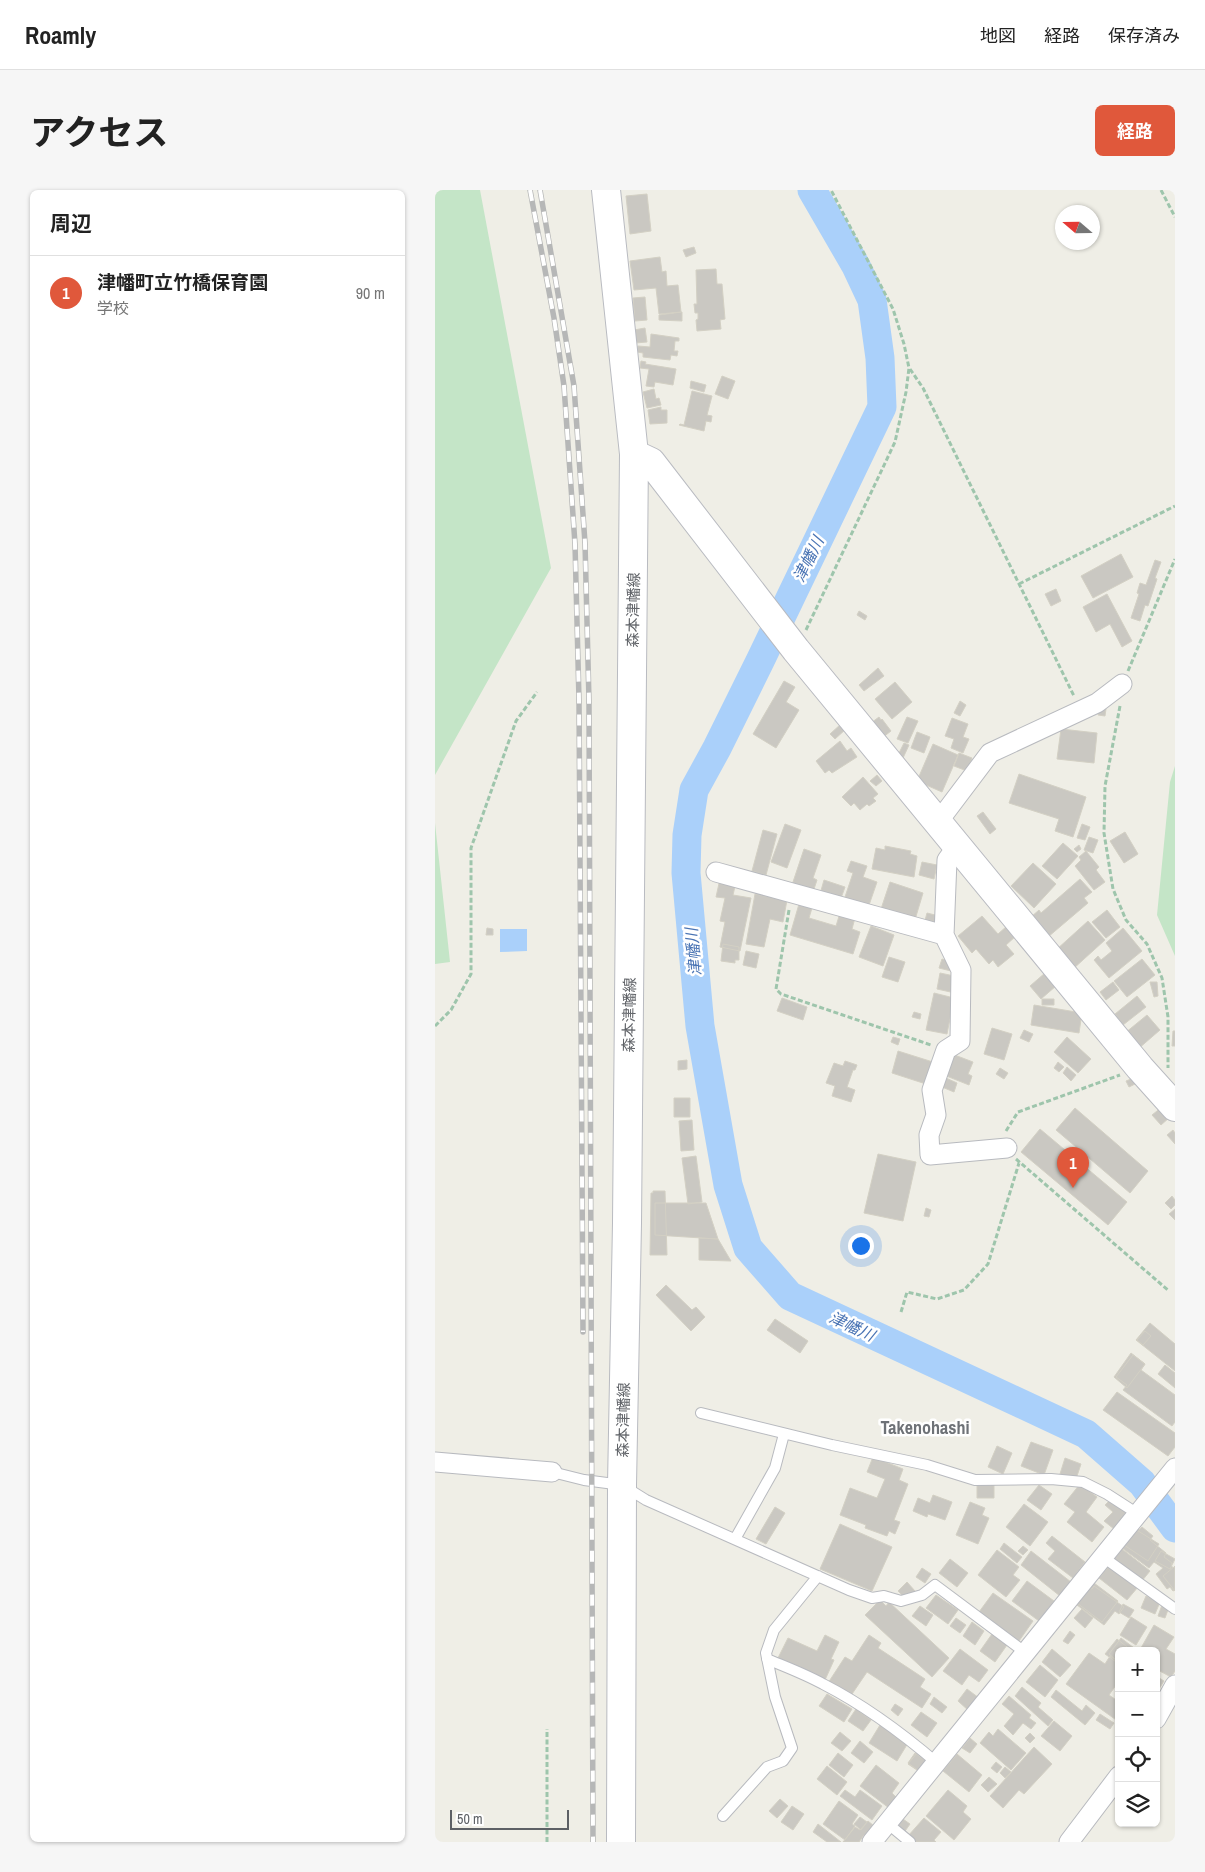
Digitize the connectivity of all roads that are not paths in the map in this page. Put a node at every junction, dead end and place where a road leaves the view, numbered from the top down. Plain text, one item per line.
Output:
1 (606, 190) edge
2 (634, 454) junction
3 (1122, 684) road end
4 (935, 820) junction
5 (957, 846) junction
6 (716, 872) dead end
7 (944, 934) junction
8 (1168, 1100) edge
9 (1007, 1148) road end
10 (701, 1413) dead end
11 (785, 1434) junction
12 (435, 1462) edge
13 (552, 1472) joint
14 (1171, 1474) edge
15 (622, 1485) junction
16 (1138, 1514) junction
17 (735, 1539) junction
18 (1103, 1557) junction
19 (818, 1576) junction
20 (1175, 1609) edge
21 (1025, 1653) junction
22 (767, 1659) junction
23 (1175, 1685) edge
24 (1160, 1712) edge
25 (937, 1762) junction
26 (1115, 1781) edge
27 (723, 1816) dead end
28 (887, 1823) junction
29 (621, 1842) edge
30 (872, 1842) edge
31 (910, 1842) edge
32 (1069, 1842) edge

1 - 2 main road, 森本津幡線
2 - 4 main road
2 - 15 main road, 森本津幡線
3 - 4 street
4 - 5 main road
5 - 7 street
5 - 8 main road
6 - 7 street
7 - 9 street
10 - 11 lane
11 - 16 lane
11 - 17 lane
12 - 13 street
13 - 15 lane
14 - 16 street
15 - 17 lane
15 - 29 main road, 森本津幡線
16 - 18 street
17 - 19 lane
18 - 20 lane
18 - 21 street
19 - 21 lane
19 - 22 lane
21 - 25 street
22 - 25 lane
22 - 27 lane
23 - 24 street
25 - 28 street
26 - 32 street
28 - 30 street
28 - 31 lane

